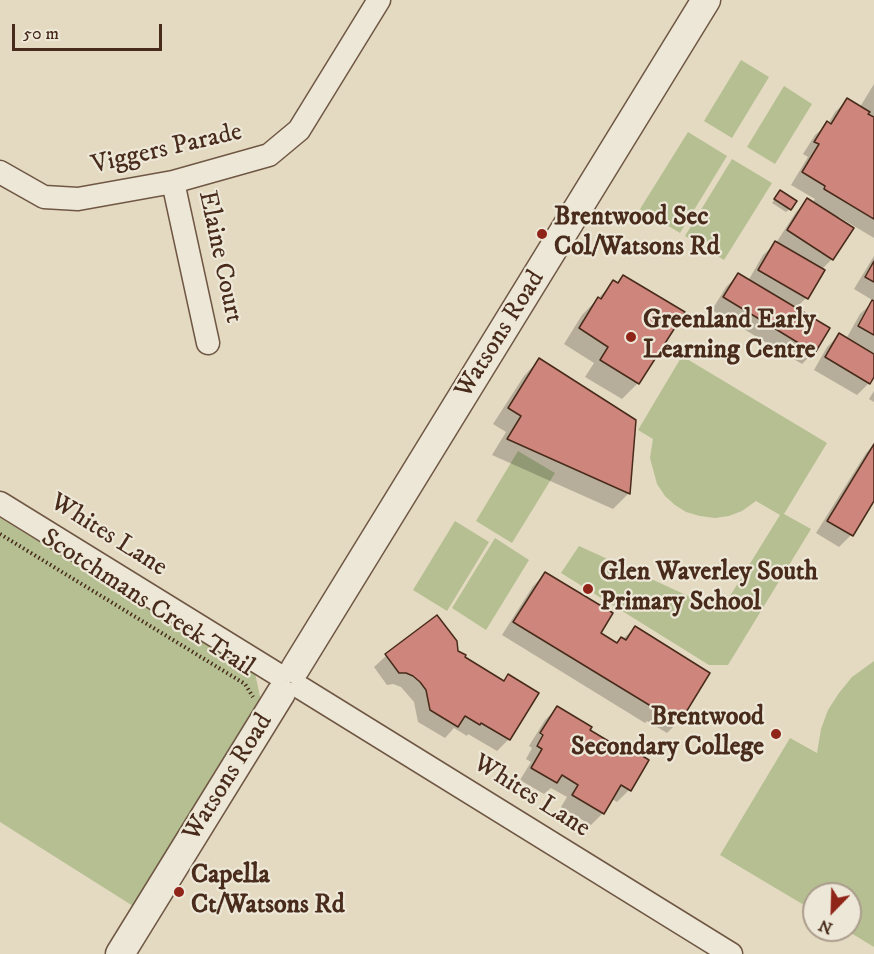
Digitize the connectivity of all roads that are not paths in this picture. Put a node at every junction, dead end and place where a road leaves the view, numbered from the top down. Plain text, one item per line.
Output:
1 (378, 0) edge
2 (706, 0) edge
3 (0, 172) edge
4 (173, 182) junction
5 (208, 343) dead end
6 (0, 503) edge
7 (285, 687) junction
8 (120, 954) edge
9 (731, 954) edge

1 - 4 street, Viggers Parade
2 - 7 street, Watsons Road
3 - 4 street, Viggers Parade
4 - 5 street, Elaine Court
6 - 7 street, Whites Lane
7 - 8 street, Watsons Road
7 - 9 street, Whites Lane

